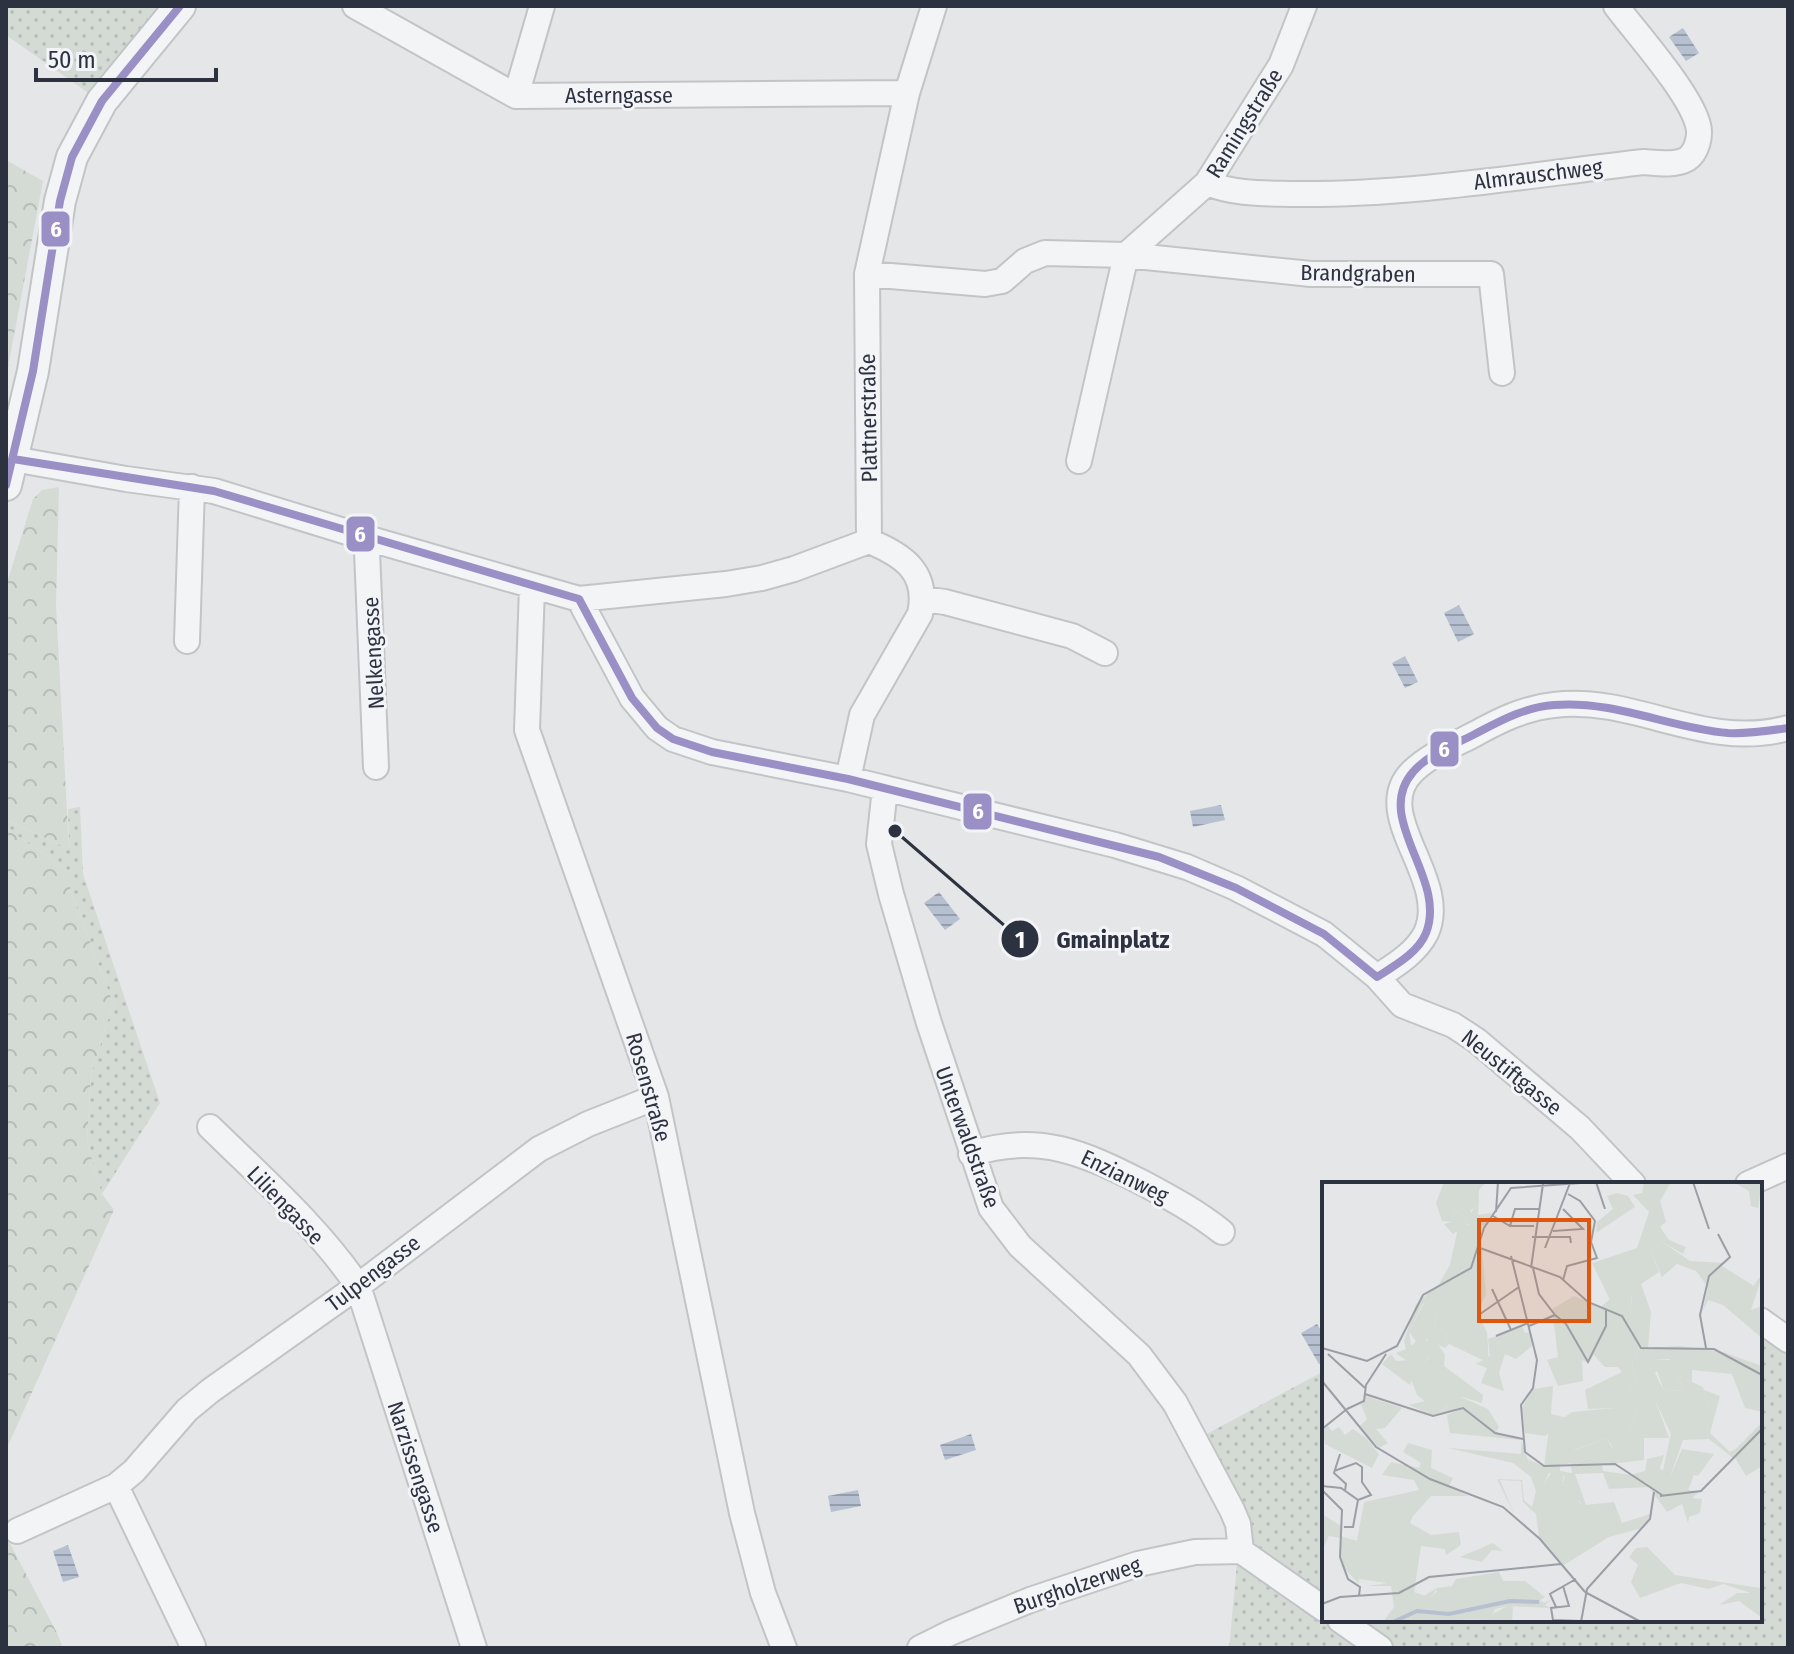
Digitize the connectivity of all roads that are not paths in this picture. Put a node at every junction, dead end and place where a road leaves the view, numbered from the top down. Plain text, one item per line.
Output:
1 (180, 6) edge
2 (355, 6) edge
3 (542, 6) edge
4 (934, 6) edge
5 (1304, 6) edge
6 (1616, 6) edge
7 (907, 93) junction
8 (516, 96) junction
9 (1207, 183) junction
10 (1126, 255) junction
11 (867, 274) junction
12 (1502, 373) dead end
13 (1079, 461) dead end
14 (10, 472) edge
15 (192, 487) junction
16 (370, 539) junction
17 (869, 541) junction
18 (532, 587) junction
19 (579, 599) junction
20 (923, 599) junction
21 (187, 641) dead end
22 (1105, 653) dead end
23 (1788, 728) edge
24 (376, 767) dead end
25 (848, 779) junction
26 (885, 788) junction
27 (1377, 977) junction
28 (656, 1097) junction
29 (210, 1127) dead end
30 (971, 1154) junction
31 (1788, 1166) edge
32 (1631, 1182) edge
33 (1752, 1182) edge
34 (1222, 1232) dead end
35 (358, 1286) junction
36 (1762, 1321) edge
37 (1788, 1340) edge
38 (116, 1486) junction
39 (17, 1531) dead end
40 (1241, 1551) junction
41 (1322, 1608) edge
42 (1343, 1622) edge
43 (193, 1646) dead end
44 (474, 1648) edge
45 (784, 1648) edge
46 (920, 1648) edge
47 (1380, 1648) edge

1 - 14 street
2 - 8 street, Asterngasse
3 - 8 street
4 - 7 street, Plattnerstraße
5 - 9 street, Ramingstraße
6 - 9 street, Almrauschweg
7 - 8 street, Asterngasse
7 - 11 street, Plattnerstraße
9 - 10 street, Ramingstraße
10 - 11 street
10 - 12 street, Brandgraben
10 - 13 street
11 - 17 street, Plattnerstraße
14 - 15 street
15 - 16 street
15 - 21 street
16 - 18 street
16 - 24 street, Nelkengasse
17 - 19 street
17 - 20 street
18 - 19 street
18 - 28 street, Rosenstraße
19 - 25 street, Neustiftgasse
20 - 22 street
20 - 25 street
23 - 27 street
25 - 26 street, Neustiftgasse
26 - 27 street, Neustiftgasse
26 - 30 street, Unterwaldstraße
27 - 32 street, Neustiftgasse
28 - 35 street, Tulpengasse
28 - 45 street, Rosenstraße
29 - 35 street, Liliengasse
30 - 34 street, Enzianweg
30 - 40 street, Unterwaldstraße
31 - 33 street
35 - 38 street, Tulpengasse
35 - 44 street, Narzissengasse
36 - 37 street
38 - 39 street, Tulpengasse
38 - 43 street
40 - 41 street
40 - 46 street, Burgholzerweg
42 - 47 street

